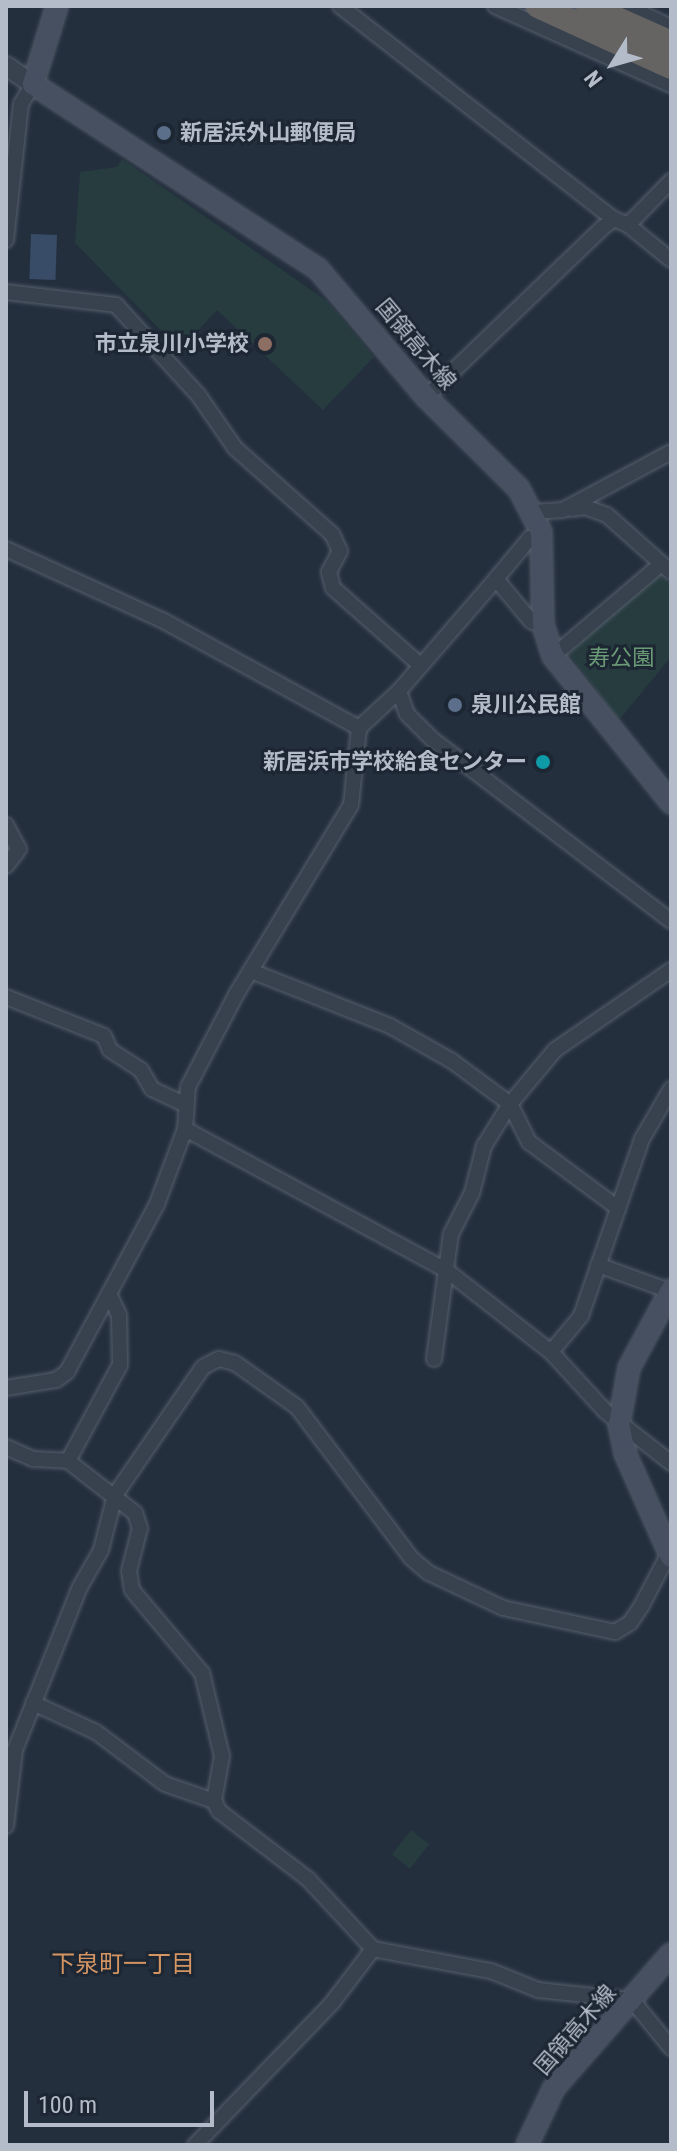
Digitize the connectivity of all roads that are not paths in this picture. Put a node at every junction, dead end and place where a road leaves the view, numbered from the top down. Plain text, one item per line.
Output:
1 (57, 6) edge
2 (340, 6) edge
3 (495, 6) edge
4 (538, 6) edge
5 (588, 6) edge
6 (626, 6) edge
7 (670, 28) edge
8 (6, 66) edge
9 (671, 67) edge
10 (33, 84) junction
11 (671, 85) edge
12 (671, 181) edge
13 (621, 222) junction
14 (6, 240) edge
15 (671, 260) edge
16 (6, 292) edge
17 (426, 397) junction
18 (671, 452) edge
19 (563, 510) junction
20 (534, 512) junction
21 (541, 532) junction
22 (6, 549) edge
23 (666, 568) edge
24 (496, 579) junction
25 (543, 625) junction
26 (553, 656) junction
27 (420, 665) junction
28 (399, 691) junction
29 (359, 728) junction
30 (671, 803) edge
31 (6, 825) edge
32 (6, 866) edge
33 (671, 921) edge
34 (671, 970) edge
35 (251, 971) junction
36 (6, 997) edge
37 (671, 1089) edge
38 (184, 1104) junction
39 (510, 1104) junction
40 (185, 1129) junction
41 (618, 1208) junction
42 (598, 1265) junction
43 (446, 1270) junction
44 (110, 1296) junction
45 (669, 1297) edge
46 (551, 1352) junction
47 (434, 1359) dead end
48 (6, 1388) edge
49 (619, 1424) junction
50 (6, 1447) edge
51 (68, 1461) junction
52 (671, 1463) edge
53 (115, 1495) junction
54 (668, 1543) edge
55 (33, 1703) junction
56 (10, 1748) edge
57 (214, 1801) junction
58 (6, 1826) edge
59 (373, 1949) junction
60 (671, 1954) edge
61 (632, 2000) junction
62 (671, 2048) edge
63 (195, 2145) edge
64 (527, 2145) edge

1 - 10 main road
2 - 13 street
3 - 11 street
4 - 9 highway
5 - 7 highway
6 - 7 street
8 - 10 street
10 - 14 street
10 - 17 main road, 国領高木線
12 - 13 street
13 - 15 street
13 - 17 street
16 - 27 street
17 - 20 main road, 国領高木線
18 - 19 street
19 - 20 street
19 - 23 street
20 - 21 main road, 国領高木線
21 - 24 street
21 - 25 main road, 国領高木線
22 - 29 street
23 - 26 street
24 - 25 street
24 - 27 street
25 - 26 main road, 国領高木線
26 - 30 main road, 国領高木線
27 - 28 street
28 - 29 street
28 - 33 street
29 - 35 street
31 - 32 street
34 - 39 street
35 - 38 street
35 - 39 street
36 - 38 street
37 - 41 street
38 - 40 street
39 - 41 street
39 - 43 street
40 - 43 street
40 - 44 street
41 - 42 street
42 - 45 street
42 - 46 street
43 - 46 street
43 - 47 street
44 - 48 street
44 - 51 street
45 - 49 main road
46 - 49 street
49 - 52 street
49 - 54 main road
50 - 51 street
51 - 53 street
53 - 54 street
53 - 55 street
53 - 57 street
55 - 56 street
55 - 57 street
56 - 58 street
57 - 59 street
59 - 61 street
59 - 63 street
60 - 61 main road, 国領高木線
61 - 62 street
61 - 64 main road, 国領高木線

